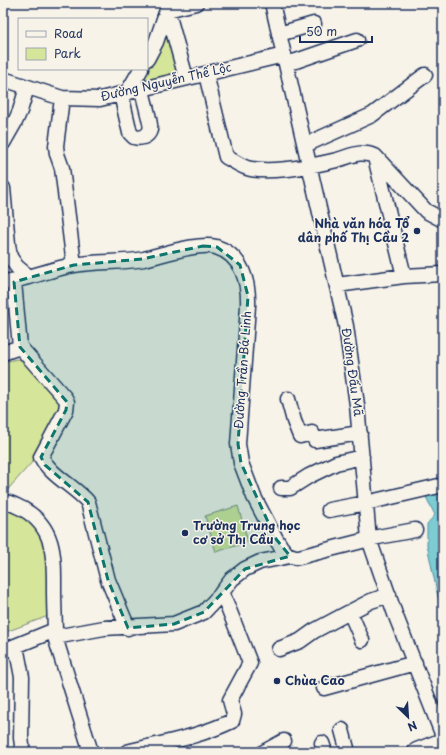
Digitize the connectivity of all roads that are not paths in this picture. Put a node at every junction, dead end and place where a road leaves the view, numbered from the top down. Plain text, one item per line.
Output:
1 (196, 3) edge
2 (272, 3) edge
3 (166, 6) edge
4 (314, 24) dead end
5 (279, 34) junction
6 (357, 40) dead end
7 (148, 57) edge
8 (285, 59) junction
9 (140, 70) edge
10 (206, 74) junction
11 (425, 75) dead end
12 (186, 78) junction
13 (3, 79) edge
14 (27, 87) junction
15 (142, 89) junction
16 (124, 93) junction
17 (62, 98) junction
18 (3, 143) edge
19 (305, 145) junction
20 (375, 156) junction
21 (309, 166) junction
22 (3, 188) edge
23 (443, 220) edge
24 (74, 265) junction
25 (443, 274) edge
26 (404, 276) junction
27 (29, 278) junction
28 (8, 282) edge
29 (337, 285) junction
30 (20, 347) junction
31 (3, 353) edge
32 (288, 399) dead end
33 (360, 433) junction
34 (362, 456) junction
35 (443, 485) edge
36 (282, 488) dead end
37 (3, 502) edge
38 (366, 503) junction
39 (329, 510) dead end
40 (415, 530) dead end
41 (370, 540) junction
42 (290, 556) junction
43 (222, 592) junction
44 (389, 595) junction
45 (350, 612) junction
46 (128, 628) junction
47 (55, 634) junction
48 (362, 640) dead end
49 (10, 648) edge
50 (279, 649) dead end
51 (415, 663) junction
52 (324, 688) dead end
53 (342, 730) dead end
54 (443, 736) edge
55 (284, 741) dead end
56 (443, 742) edge
57 (23, 752) edge
58 (91, 752) edge
59 (127, 752) edge
60 (264, 752) edge
61 (348, 752) edge
62 (417, 752) edge

1 - 3 street
2 - 5 street, Đường Đấu Mã
3 - 7 street
3 - 12 street
4 - 5 street
5 - 8 street, Đường Đấu Mã
6 - 8 street, Đường Nguyễn Thế Lộc
8 - 10 street, Đường Nguyễn Thế Lộc
8 - 19 street, Đường Đấu Mã
9 - 16 street
10 - 12 street, Đường Nguyễn Thế Lộc
10 - 21 street
11 - 19 street
12 - 15 street, Đường Nguyễn Thế Lộc
13 - 14 street, Đường Nguyễn Thế Lộc
14 - 17 street, Đường Nguyễn Thế Lộc
14 - 18 street
15 - 16 street, Đường Nguyễn Thế Lộc
15 - 16 street
16 - 17 street, Đường Nguyễn Thế Lộc
17 - 24 street
19 - 21 street, Đường Đấu Mã
20 - 21 street
20 - 23 street
20 - 26 street
21 - 29 street, Đường Đấu Mã
22 - 27 street
24 - 27 street, Đường Trần Bá Linh
24 - 42 street, Đường Trần Bá Linh
25 - 26 street
26 - 29 street
27 - 28 street, Đường Trần Bá Linh
28 - 30 street
29 - 33 street, Đường Đấu Mã
30 - 31 street
30 - 46 street
32 - 33 street
33 - 34 street, Đường Đấu Mã
34 - 36 street
34 - 38 street, Đường Đấu Mã
35 - 38 street
37 - 47 street
38 - 39 street
38 - 41 street, Đường Đấu Mã
40 - 41 street
41 - 42 street
41 - 44 street, Đường Đấu Mã
42 - 43 street
43 - 46 street
43 - 59 street
44 - 45 street
44 - 51 street, Đường Đấu Mã
45 - 48 street
45 - 50 street
46 - 47 street
47 - 49 street
47 - 58 street
49 - 57 street
51 - 52 street
51 - 54 street, Đường Đấu Mã
53 - 61 street
55 - 60 street
56 - 62 main road

